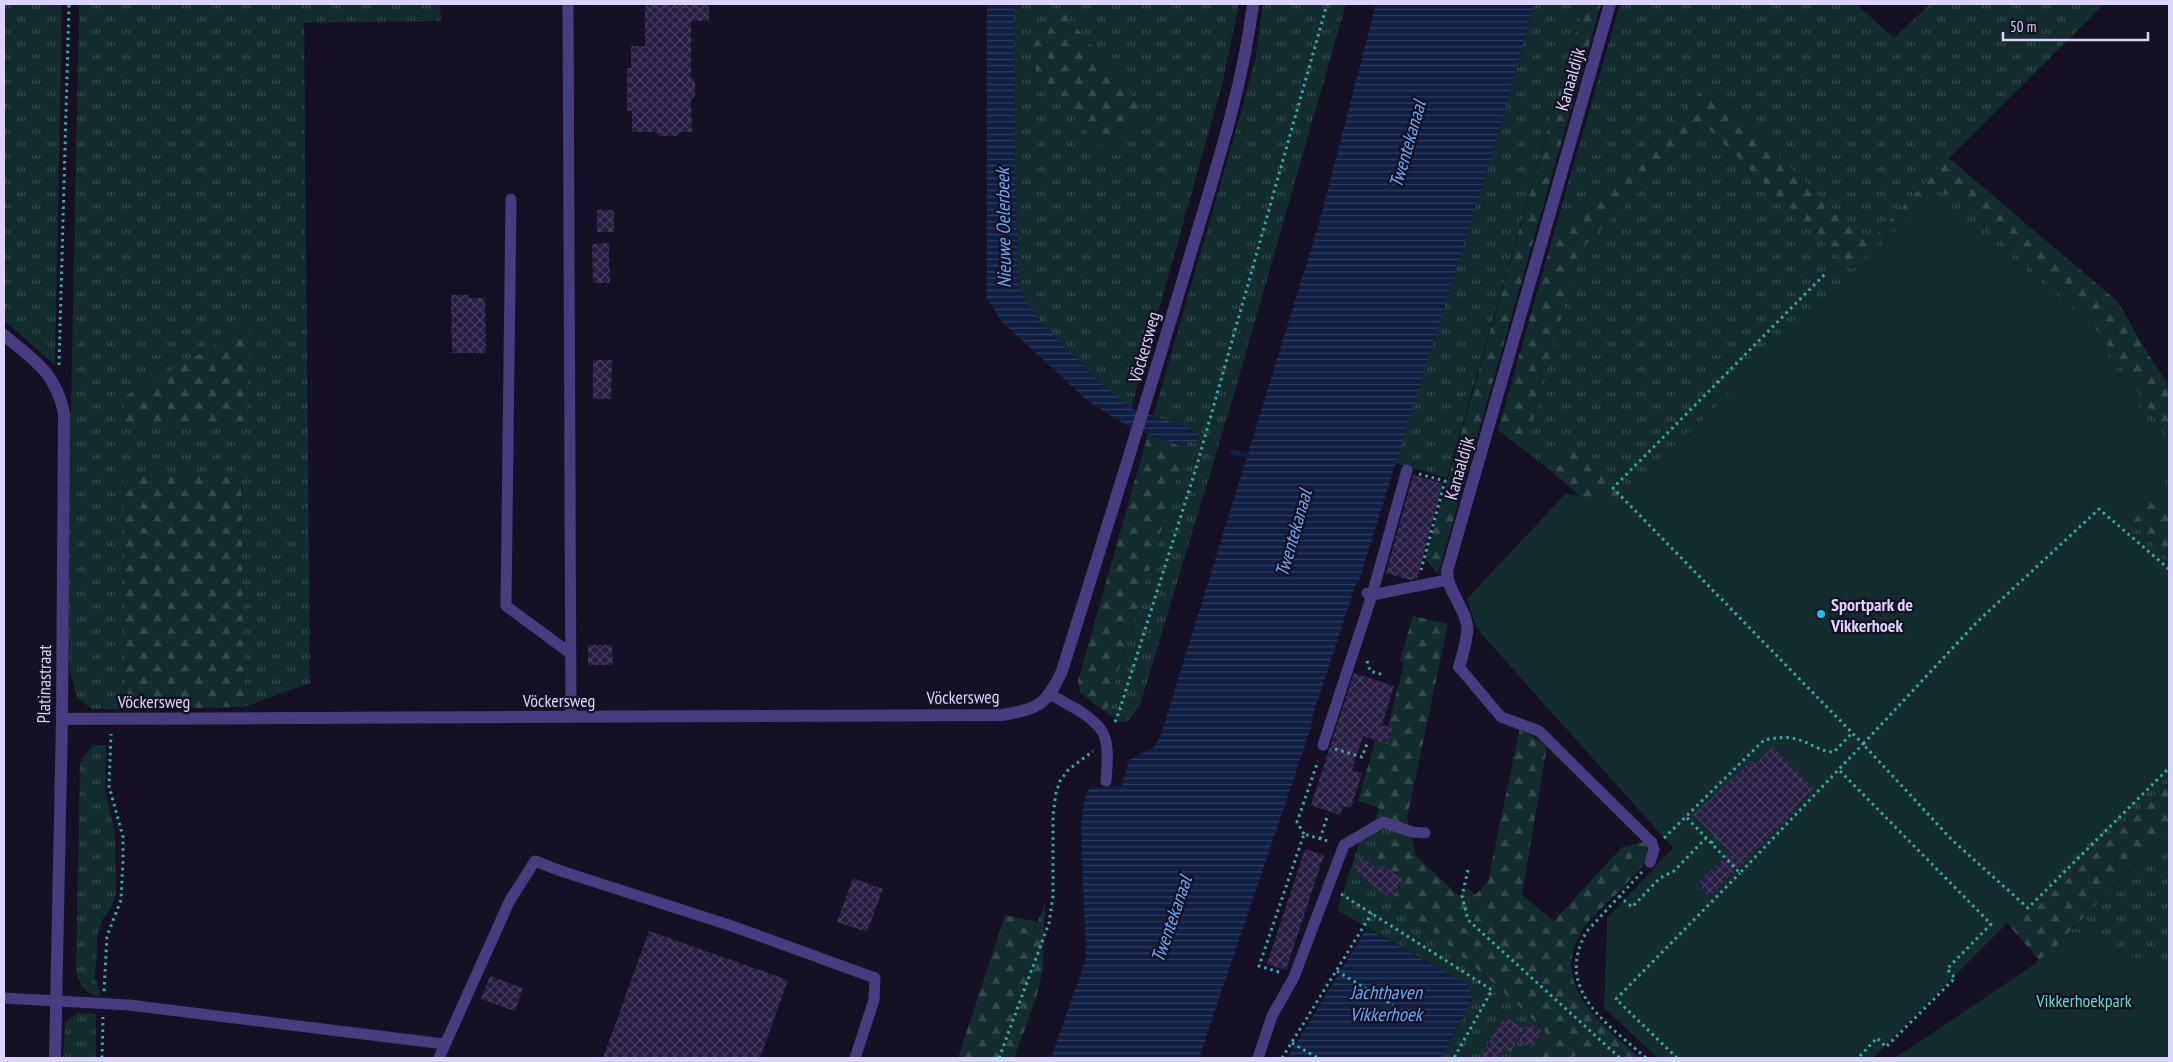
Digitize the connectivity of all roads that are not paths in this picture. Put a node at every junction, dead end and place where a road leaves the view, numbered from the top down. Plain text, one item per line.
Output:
1 (568, 4) edge
2 (1253, 4) edge
3 (1610, 4) edge
4 (511, 199) dead end
5 (4, 335) edge
6 (1407, 470) road end
7 (1448, 580) junction
8 (1368, 594) junction
9 (570, 653) junction
10 (1459, 667) joint
11 (1051, 695) junction
12 (571, 717) junction
13 (62, 719) junction
14 (1323, 745) road end
15 (1106, 781) dead end
16 (1426, 833) dead end
17 (1650, 862) road end
18 (4, 998) edge
19 (55, 1001) junction
20 (444, 1044) junction
21 (54, 1058) edge
22 (439, 1058) edge
23 (855, 1058) edge
24 (1258, 1058) edge

1 - 9 lane
2 - 11 street, Vöckersweg
3 - 7 street, Kanaaldijk
4 - 9 lane
5 - 13 street, Platinastraat
6 - 8 lane
7 - 8 lane
7 - 10 street
8 - 14 lane
9 - 12 lane
10 - 17 lane
11 - 12 street, Vöckersweg
11 - 15 lane
12 - 13 street, Vöckersweg
13 - 19 street, Platinastraat
16 - 24 lane
18 - 19 lane
19 - 20 lane
19 - 21 street, Platinastraat
20 - 22 lane
20 - 23 lane

